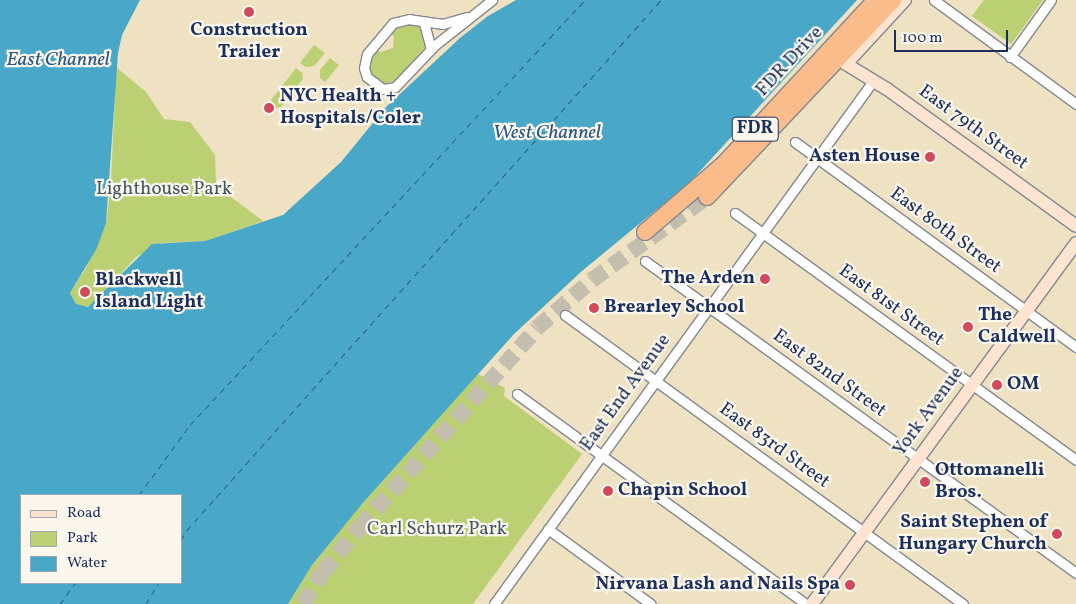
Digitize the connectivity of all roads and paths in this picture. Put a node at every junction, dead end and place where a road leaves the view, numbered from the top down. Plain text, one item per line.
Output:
1 (492, 0) edge
2 (876, 0) edge
3 (893, 0) edge
4 (906, 0) edge
5 (934, 0) edge
6 (1051, 0) edge
7 (467, 17) junction
8 (424, 23) junction
9 (431, 49) junction
10 (1010, 56) junction
11 (873, 80) junction
12 (1076, 104) edge
13 (795, 142) dead end
14 (818, 157) junction
15 (707, 197) tunnel mouth
16 (736, 213) dead end
17 (1076, 226) edge
18 (645, 232) dead end
19 (763, 233) junction
20 (1076, 242) edge
21 (645, 261) dead end
22 (709, 307) junction
23 (1026, 310) junction
24 (565, 315) dead end
25 (1076, 347) edge
26 (656, 381) junction
27 (972, 384) junction
28 (517, 394) dead end
29 (601, 455) junction
30 (918, 459) junction
31 (1076, 460) edge
32 (548, 529) junction
33 (864, 532) junction
34 (1076, 573) edge
35 (494, 604) edge
36 (651, 604) edge
37 (806, 604) edge
38 (812, 604) edge
39 (963, 604) edge

1 - 7 street
2 - 18 highway, FDR Drive / FDR
3 - 15 highway, FDR Drive / FDR
4 - 11 main road, East 79th Street
5 - 10 street
6 - 10 street
7 - 8 street
7 - 9 street
8 - 9 street
8 - 9 street
10 - 12 street
11 - 14 street, East End Avenue
11 - 17 main road, East 79th Street
13 - 14 street, East 80th Street
14 - 19 street, East End Avenue
14 - 23 street, East 80th Street
16 - 19 street, East 81st Street
19 - 22 street, East End Avenue
19 - 27 street, East 81st Street
20 - 23 main road, York Avenue
21 - 22 street, East 82nd Street
22 - 26 street, East End Avenue
22 - 30 street, East 82nd Street
23 - 25 street, East 80th Street
23 - 27 main road, York Avenue
24 - 26 street, East 83rd Street
26 - 29 street, East End Avenue
26 - 33 street, East 83rd Street
27 - 30 main road, York Avenue
27 - 31 street, East 81st Street
28 - 29 street
29 - 32 street, East End Avenue
29 - 37 street
30 - 33 main road, York Avenue
30 - 34 street, East 82nd Street
32 - 35 street, East End Avenue
32 - 36 street
33 - 38 main road, York Avenue
33 - 39 street, East 83rd Street

